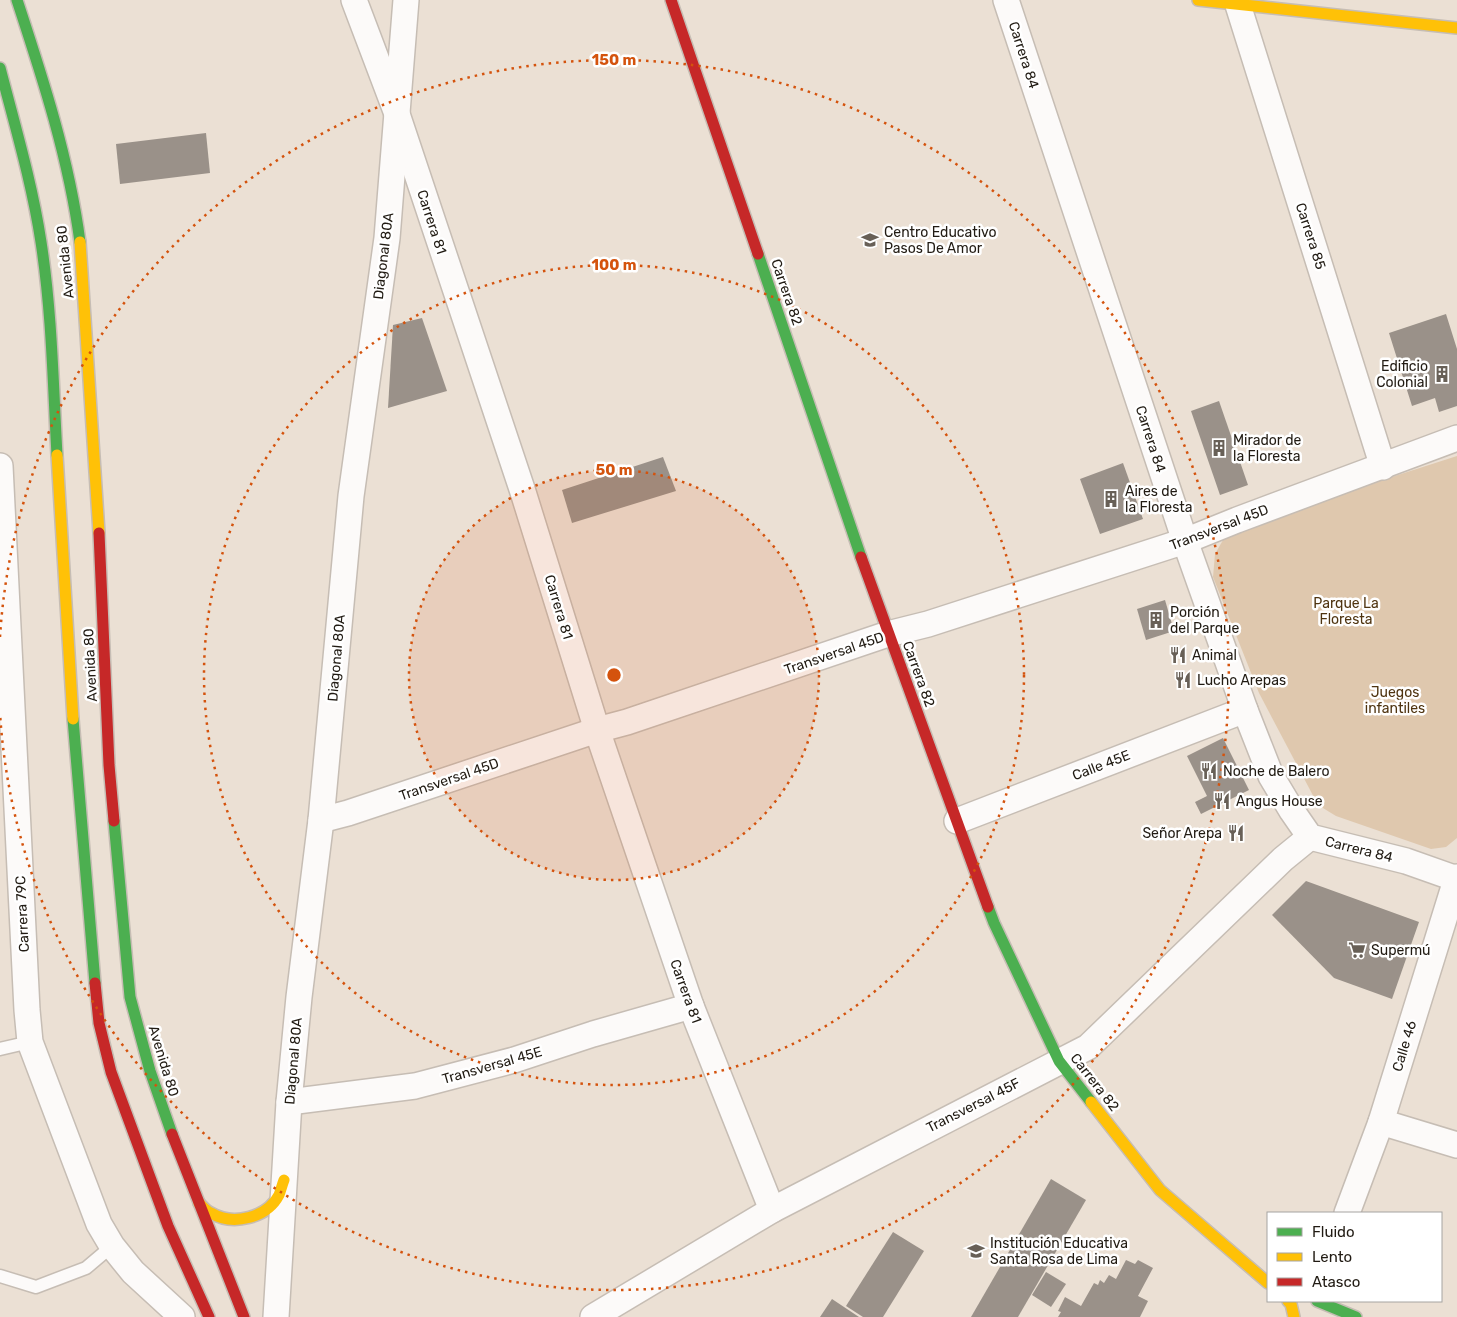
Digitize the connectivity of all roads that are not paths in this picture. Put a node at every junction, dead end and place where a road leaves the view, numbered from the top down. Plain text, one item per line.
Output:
1 (17, 0) edge
2 (354, 0) edge
3 (406, 0) edge
4 (671, 0) edge
5 (683, 0) edge
6 (1006, 0) edge
7 (1198, 0) edge
8 (1238, 5) junction
9 (1457, 28) edge
10 (682, 33) junction
11 (0, 68) edge
12 (396, 111) junction
13 (1457, 438) edge
14 (0, 466) edge
15 (1383, 467) junction
16 (1185, 541) junction
17 (888, 634) junction
18 (1245, 710) junction
19 (597, 730) junction
20 (7, 737) edge
21 (321, 820) junction
22 (957, 821) junction
23 (1310, 837) junction
24 (1457, 878) edge
25 (691, 1006) junction
26 (30, 1042) junction
27 (0, 1049) edge
28 (1059, 1061) junction
29 (289, 1102) junction
30 (1381, 1122) junction
31 (1457, 1145) edge
32 (284, 1180) junction
33 (199, 1203) junction
34 (772, 1210) junction
35 (1347, 1212) edge
36 (112, 1246) junction
37 (0, 1276) edge
38 (1267, 1282) edge
39 (1303, 1304) edge
40 (182, 1317) edge
41 (210, 1317) edge
42 (244, 1317) edge
43 (276, 1317) edge
44 (593, 1317) edge
45 (1294, 1317) edge
46 (1356, 1317) edge

1 - 33 main road, Avenida 80
2 - 12 street, Carrera 81
3 - 12 street, Diagonal 80A
4 - 10 main road, Carrera 82
5 - 10 main road
6 - 16 street, Carrera 84
7 - 8 main road
8 - 9 main road
8 - 15 street, Carrera 85
10 - 17 main road, Carrera 82
11 - 41 main road, Avenida 80
12 - 19 street, Carrera 81
12 - 21 street, Diagonal 80A
13 - 15 street, Transversal 45D
14 - 20 street, Carrera 79C
15 - 16 street, Transversal 45D
16 - 17 street, Transversal 45D
16 - 18 street, Carrera 84
17 - 19 street, Transversal 45D
17 - 22 main road, Carrera 82
18 - 22 street, Calle 45E
18 - 23 street, Carrera 84
19 - 21 street, Transversal 45D
19 - 25 street, Carrera 81
20 - 26 street, Carrera 79C
21 - 29 street, Diagonal 80A
22 - 28 main road, Carrera 82
23 - 24 street, Carrera 84
23 - 28 street, Transversal 45F
24 - 30 street, Calle 46
25 - 29 street, Transversal 45E
25 - 34 street, Carrera 81
26 - 27 lane
26 - 36 street, Carrera 79C
28 - 34 street, Transversal 45F
28 - 38 main road, Carrera 82
29 - 32 street, Diagonal 80A
30 - 31 street
30 - 35 street, Calle 46
32 - 33 main road
32 - 43 street, Diagonal 80A
33 - 42 main road, Avenida 80
34 - 44 street, Transversal 45F
36 - 37 lane
36 - 40 street, Carrera 79C
39 - 45 main road
39 - 46 main road

